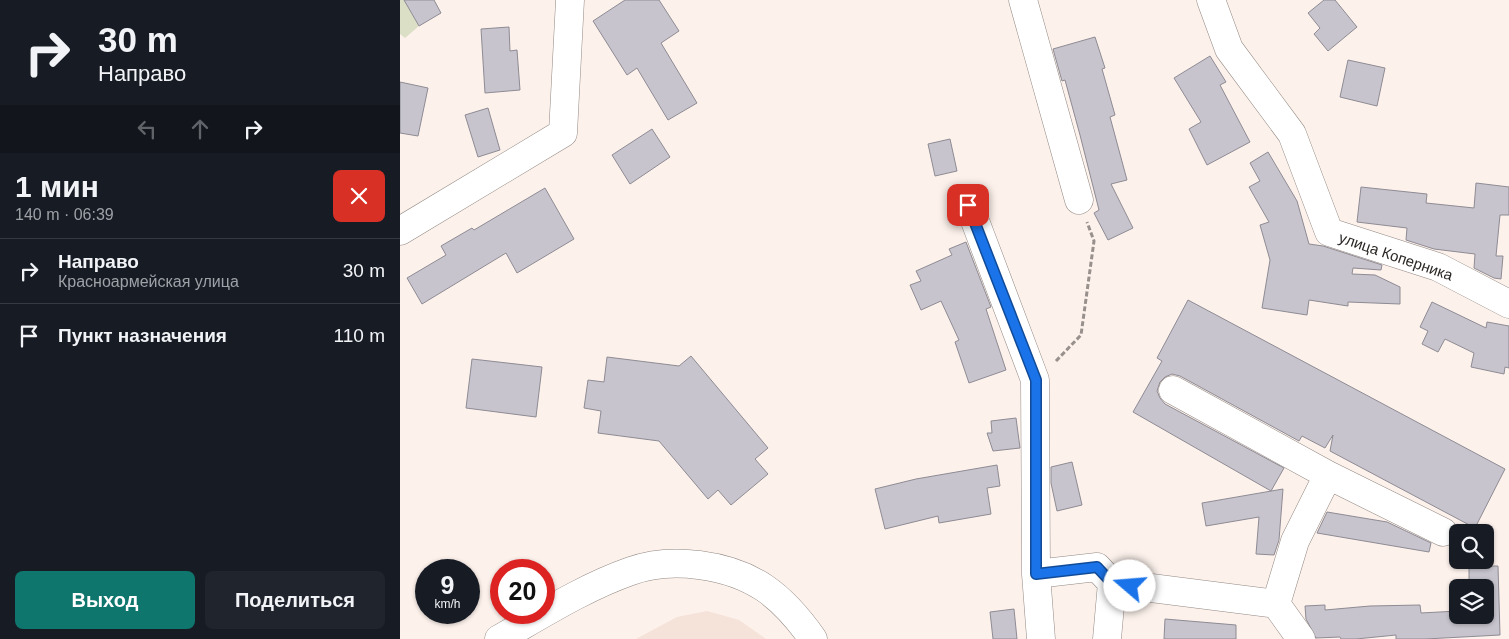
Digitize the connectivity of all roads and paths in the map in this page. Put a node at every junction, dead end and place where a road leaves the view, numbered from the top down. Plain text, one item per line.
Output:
1 (570, 0) edge
2 (1023, 0) edge
3 (1211, 0) edge
4 (1079, 200) joint
5 (968, 205) dead end
6 (400, 231) edge
7 (1509, 304) edge
8 (1036, 380) junction
9 (1173, 390) dead end
10 (1328, 475) junction
11 (1444, 532) dead end
12 (1036, 574) junction
13 (1112, 583) junction
14 (1276, 604) junction
15 (498, 639) edge
16 (813, 639) edge
17 (1041, 639) edge
18 (1107, 639) edge
19 (1301, 639) edge

1 - 6 street
2 - 4 street
3 - 7 street, улица Коперника
4 - 8 path
5 - 8 street
8 - 12 street
9 - 10 street
10 - 11 street
10 - 14 street
12 - 13 street
12 - 17 street
13 - 14 street
13 - 18 street
14 - 19 street
15 - 16 street

